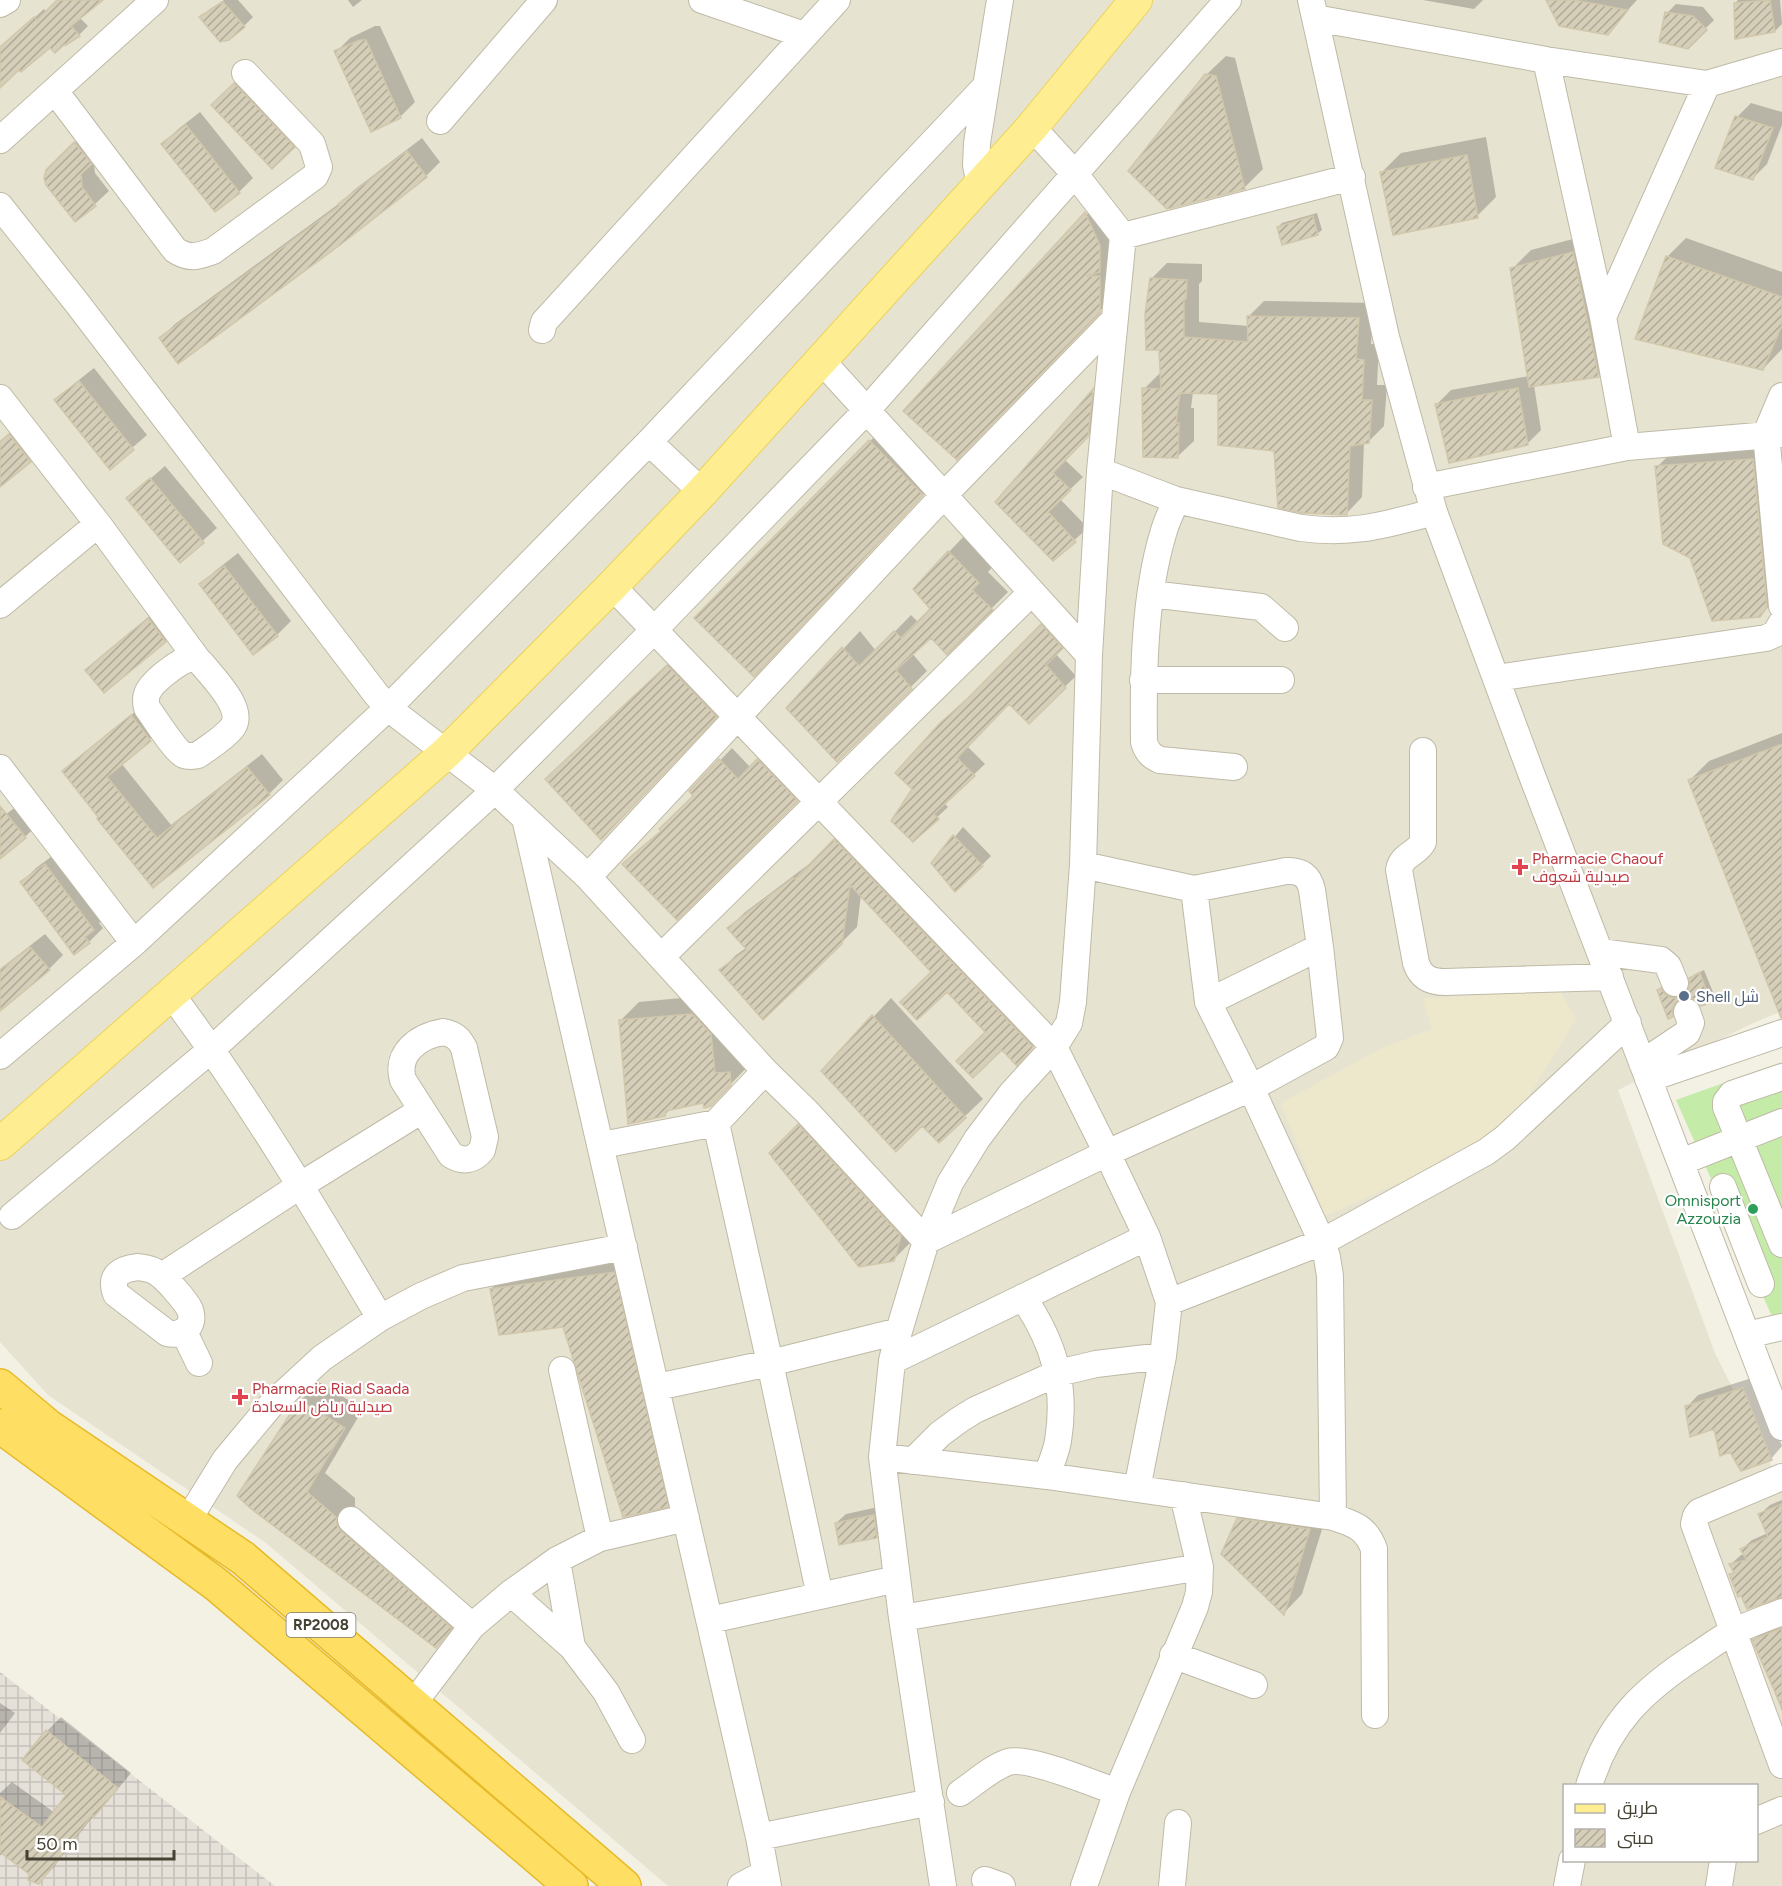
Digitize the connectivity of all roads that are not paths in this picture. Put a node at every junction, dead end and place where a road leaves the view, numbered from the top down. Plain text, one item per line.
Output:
1 (7, 0) edge
2 (155, 0) edge
3 (544, 0) edge
4 (702, 0) edge
5 (837, 0) edge
6 (1000, 0) edge
7 (1136, 0) edge
8 (1228, 0) edge
9 (0, 4) edge
10 (1313, 9) edge
11 (804, 35) junction
12 (1546, 60) junction
13 (1782, 62) edge
14 (244, 73) dead end
15 (1707, 84) junction
16 (986, 86) junction
17 (56, 92) junction
18 (440, 121) dead end
19 (1032, 127) junction
20 (0, 140) edge
21 (1074, 173) junction
22 (1352, 177) junction
23 (980, 184) junction
24 (0, 206) edge
25 (1123, 236) junction
26 (1604, 317) junction
27 (1114, 320) junction
28 (542, 330) dead end
29 (821, 360) junction
30 (1782, 396) edge
31 (0, 398) edge
32 (867, 410) junction
33 (1774, 434) edge
34 (649, 442) junction
35 (1627, 447) junction
36 (1100, 471) junction
37 (1426, 487) junction
38 (702, 492) junction
39 (944, 495) junction
40 (1176, 500) junction
41 (1434, 513) junction
42 (98, 524) junction
43 (612, 586) junction
44 (1032, 592) junction
45 (1151, 594) junction
46 (0, 605) edge
47 (1782, 606) edge
48 (1782, 622) edge
49 (1285, 628) dead end
50 (654, 630) junction
51 (1089, 655) junction
52 (198, 660) dead end
53 (1496, 678) junction
54 (1143, 680) junction
55 (1281, 680) dead end
56 (388, 708) junction
57 (738, 717) junction
58 (1423, 751) dead end
59 (447, 752) junction
60 (1234, 767) dead end
61 (0, 768) edge
62 (495, 790) junction
63 (820, 801) junction
64 (525, 818) junction
65 (1083, 866) junction
66 (588, 877) junction
67 (1194, 889) junction
68 (134, 943) junction
69 (1320, 947) junction
70 (1600, 952) junction
71 (662, 956) junction
72 (1610, 977) junction
73 (1676, 983) dead end
74 (171, 994) junction
75 (1208, 1002) junction
76 (1687, 1012) dead end
77 (1628, 1023) junction
78 (1782, 1033) edge
79 (1054, 1047) junction
80 (212, 1049) junction
81 (0, 1056) edge
82 (765, 1071) junction
83 (1645, 1071) junction
84 (1782, 1077) edge
85 (1251, 1088) junction
86 (423, 1110) junction
87 (1782, 1122) edge
88 (716, 1123) junction
89 (1738, 1139) junction
90 (0, 1144) edge
91 (602, 1145) junction
92 (1107, 1153) junction
93 (1681, 1162) junction
94 (301, 1185) junction
95 (1723, 1187) dead end
96 (12, 1216) dead end
97 (1146, 1237) junction
98 (926, 1241) junction
99 (1322, 1242) junction
100 (1782, 1244) edge
101 (624, 1247) junction
102 (162, 1276) junction
103 (1772, 1281) edge
104 (1732, 1295) junction
105 (1023, 1297) junction
106 (1169, 1302) junction
107 (380, 1318) junction
108 (1782, 1327) edge
109 (899, 1331) junction
110 (184, 1332) junction
111 (1747, 1335) junction
112 (1162, 1356) junction
113 (892, 1361) junction
114 (199, 1363) dead end
115 (770, 1363) junction
116 (562, 1370) dead end
117 (1058, 1374) junction
118 (0, 1386) edge
119 (657, 1387) junction
120 (0, 1426) edge
121 (1782, 1427) edge
122 (882, 1457) junction
123 (913, 1461) junction
124 (1047, 1476) junction
125 (1782, 1477) edge
126 (1137, 1489) junction
127 (1183, 1495) junction
128 (1333, 1517) junction
129 (687, 1518) junction
130 (188, 1520) junction
131 (351, 1520) dead end
132 (600, 1538) junction
133 (557, 1560) junction
134 (1200, 1567) junction
135 (897, 1579) junction
136 (511, 1593) junction
137 (820, 1596) junction
138 (1782, 1612) edge
139 (902, 1618) junction
140 (710, 1620) junction
141 (472, 1626) junction
142 (1733, 1631) junction
143 (572, 1647) junction
144 (1173, 1655) junction
145 (1254, 1685) dead end
146 (413, 1704) junction
147 (1375, 1715) dead end
148 (632, 1740) dead end
149 (1782, 1765) edge
150 (1589, 1784) edge
151 (1117, 1792) junction
152 (960, 1793) dead end
153 (931, 1802) junction
154 (1782, 1810) edge
155 (1758, 1820) edge
156 (1178, 1823) dead end
157 (759, 1837) junction
158 (1572, 1862) edge
159 (1723, 1862) edge
160 (766, 1879) edge
161 (572, 1886) edge
162 (624, 1886) edge
163 (741, 1886) edge
164 (943, 1886) edge
165 (1084, 1886) edge
166 (1172, 1886) edge
167 (1567, 1886) edge
168 (1719, 1886) edge

1 - 9 street
2 - 17 street
3 - 18 street
4 - 11 street
5 - 11 street
6 - 16 street
7 - 19 main road
8 - 21 street
10 - 12 street
10 - 22 street
11 - 28 street
12 - 15 street
12 - 26 street
13 - 15 street
14 - 17 street
15 - 26 street
16 - 23 street
16 - 34 street
17 - 20 street
19 - 21 street
19 - 23 main road
21 - 25 street
21 - 32 street
22 - 25 street
22 - 37 street
23 - 29 main road
24 - 56 street
25 - 27 street
26 - 35 street
27 - 36 street
27 - 39 street
29 - 32 street
29 - 38 main road
30 - 33 street
31 - 42 street
32 - 39 street
32 - 50 street
33 - 35 street
33 - 47 street
34 - 38 street
34 - 56 street
35 - 37 street
36 - 40 street
36 - 51 street
37 - 41 street
38 - 43 main road
39 - 44 street
39 - 57 street
40 - 41 street
40 - 45 street
41 - 53 street
42 - 46 street
42 - 52 street
43 - 50 street
43 - 59 main road
44 - 51 street
44 - 63 street
45 - 49 street
45 - 54 street
48 - 53 street
50 - 57 street
50 - 62 street
51 - 65 street
53 - 70 street
54 - 55 street
54 - 60 street
56 - 59 street
56 - 68 street
57 - 63 street
57 - 66 street
58 - 72 street
59 - 62 street
59 - 74 main road
61 - 68 street
62 - 64 street
62 - 80 street
63 - 71 street
63 - 79 street
64 - 66 street
64 - 91 street
65 - 67 street
65 - 79 street
66 - 71 street
67 - 69 street
67 - 75 street
68 - 81 street
69 - 75 street
69 - 85 street
70 - 72 street
70 - 73 street
71 - 82 street
72 - 77 street
74 - 80 street
74 - 90 main road
75 - 85 street
76 - 83 street
77 - 83 street
77 - 99 street
78 - 83 street
79 - 92 street
79 - 98 street
80 - 94 street
80 - 96 street
82 - 88 street
82 - 98 street
83 - 93 street
84 - 89 street
85 - 92 street
85 - 99 street
86 - 86 street
86 - 94 street
87 - 89 street
88 - 91 street
88 - 115 street
89 - 93 street
89 - 100 street
91 - 101 street
92 - 97 street
92 - 98 street
93 - 104 street
94 - 102 street
94 - 107 street
95 - 103 street
97 - 105 street
97 - 106 street
98 - 109 street
99 - 106 street
99 - 128 street
101 - 107 street
101 - 119 street
102 - 110 street
102 - 110 street
103 - 104 street
104 - 111 street
105 - 113 street
105 - 117 street
106 - 112 street
107 - 130 street
108 - 111 street
109 - 113 street
109 - 115 street
110 - 114 street
111 - 121 street
112 - 117 street
112 - 126 street
113 - 122 street
115 - 119 street
115 - 137 street
116 - 132 street
117 - 123 street
117 - 124 street
118 - 130 highway, RP2008
119 - 129 street
120 - 161 highway, RP2008
122 - 123 street
122 - 135 street
123 - 124 street
124 - 126 street
125 - 142 street
126 - 127 street
127 - 128 street
127 - 134 street
128 - 147 street
129 - 132 street
129 - 140 street
130 - 146 highway, RP2008
131 - 141 street
132 - 133 street
133 - 136 street
133 - 143 street
134 - 139 street
134 - 144 street
135 - 137 street
135 - 139 street
136 - 141 street
136 - 143 street
137 - 140 street
138 - 142 street
139 - 153 street
140 - 157 street
141 - 146 street
142 - 149 street
142 - 150 street
143 - 148 street
144 - 145 street
144 - 151 street
146 - 162 highway, RP2008
151 - 152 street
151 - 165 street
153 - 157 street
153 - 164 street
154 - 155 street
156 - 166 street
157 - 160 street
158 - 167 street
159 - 168 street
160 - 163 street

